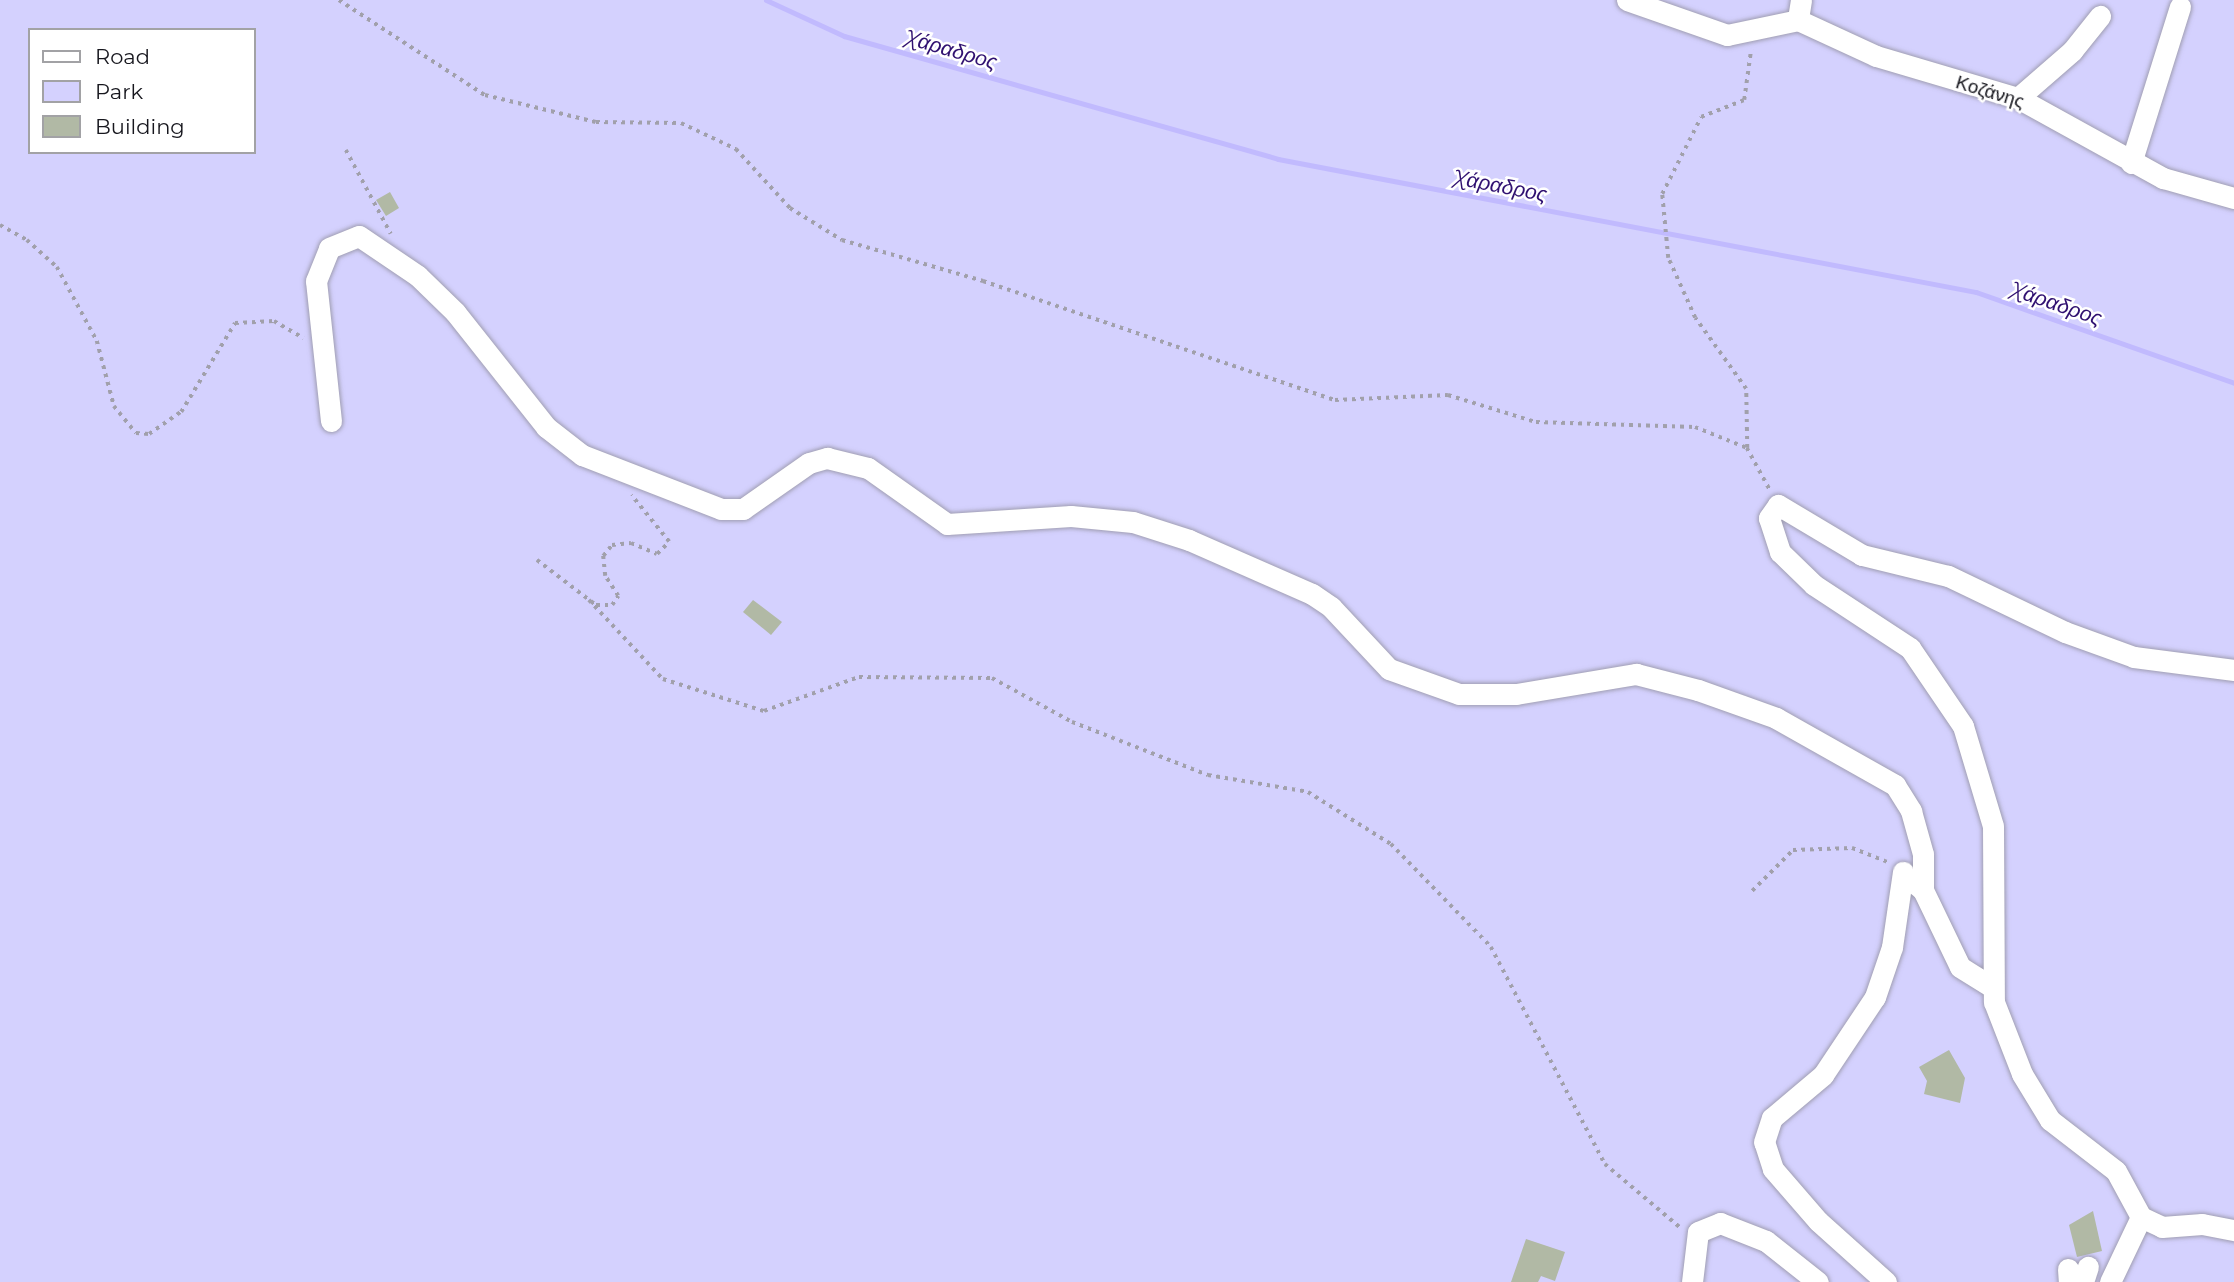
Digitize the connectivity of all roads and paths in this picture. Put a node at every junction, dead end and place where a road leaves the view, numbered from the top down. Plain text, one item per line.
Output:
1 (339, 0) edge
2 (1627, 0) edge
3 (2180, 7) dead end
4 (1799, 10) edge
5 (2100, 16) dead end
6 (1752, 33) junction
7 (2018, 98) junction
8 (346, 150) dead end
9 (2131, 163) junction
10 (2201, 190) junction
11 (2234, 198) edge
12 (2234, 208) edge
13 (0, 225) edge
14 (396, 241) dead end
15 (319, 350) junction
16 (331, 421) dead end
17 (1747, 448) junction
18 (630, 472) junction
19 (1778, 505) junction
20 (537, 560) dead end
21 (589, 600) junction
22 (2234, 670) edge
23 (1903, 872) junction
24 (1923, 890) junction
25 (1752, 891) dead end
26 (1992, 987) junction
27 (2141, 1217) junction
28 (2234, 1230) edge
29 (1695, 1238) junction
30 (1692, 1282) edge
31 (1818, 1282) edge
32 (1886, 1282) edge
33 (2110, 1282) edge

1 - 17 path
2 - 6 street
3 - 9 street
4 - 6 street
4 - 7 street, Κοζάνης
5 - 7 street
6 - 17 path
7 - 9 street, Κοζάνης
8 - 14 path
9 - 10 street, Κοζάνης
10 - 11 street, Κοζάνης
10 - 12 street
13 - 15 path
15 - 16 street
15 - 18 street
17 - 19 path
18 - 21 path
18 - 24 street
19 - 22 street
19 - 26 street
20 - 21 path
21 - 29 path
23 - 24 street
23 - 25 path
23 - 32 street
24 - 26 street
26 - 27 street
27 - 28 street
27 - 33 street
29 - 30 street
29 - 31 street

